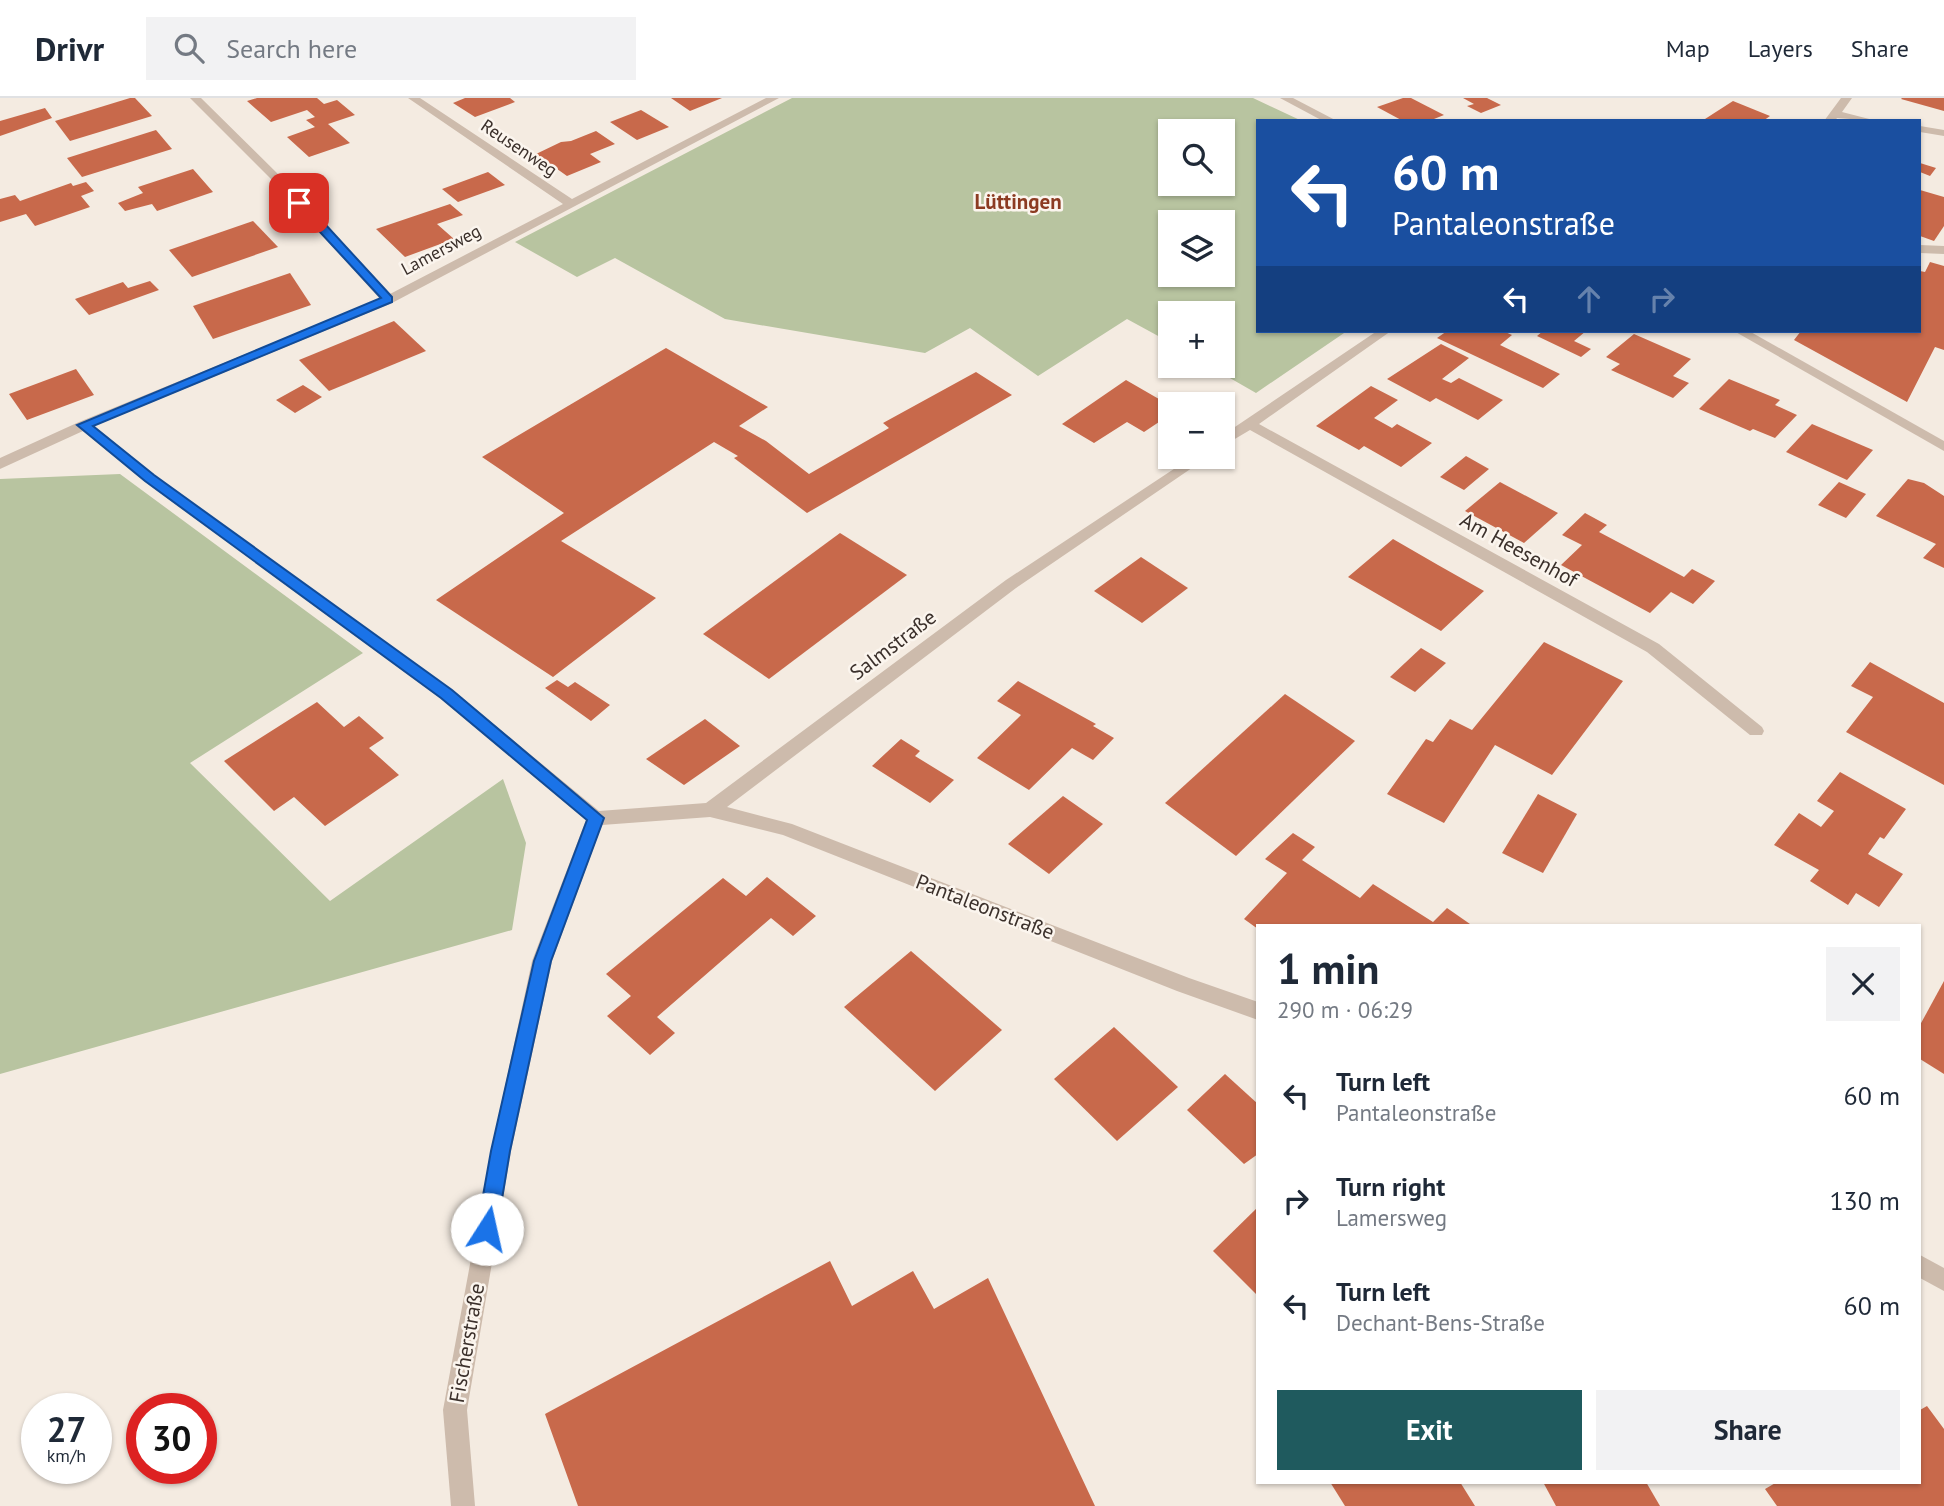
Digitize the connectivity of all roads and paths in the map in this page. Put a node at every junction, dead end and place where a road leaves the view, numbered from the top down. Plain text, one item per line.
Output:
1 (195, 98) edge
2 (413, 98) edge
3 (774, 98) edge
4 (1285, 98) edge
5 (1847, 98) edge
6 (1832, 118) edge
7 (1328, 119) edge
8 (1921, 129) edge
9 (1944, 133) edge
10 (571, 204) junction
11 (1921, 249) edge
12 (1944, 250) edge
13 (388, 300) junction
14 (1382, 333) edge
15 (1744, 333) edge
16 (1249, 424) junction
17 (84, 425) junction
18 (1235, 434) edge
19 (1944, 447) edge
20 (0, 464) edge
21 (1183, 469) edge
22 (1756, 731) dead end
23 (710, 810) junction
24 (596, 818) junction
25 (1256, 1010) edge
26 (1921, 1267) edge
27 (1944, 1280) edge
28 (463, 1506) edge

1 - 13 street
2 - 10 street, Reusenweg
3 - 10 street, Lamersweg
4 - 7 street
5 - 6 street
8 - 9 street
10 - 13 street, Lamersweg
11 - 12 street
13 - 17 street, Lamersweg
14 - 16 street
15 - 19 street
16 - 18 street
16 - 22 street, Am Heesenhof
17 - 20 street, Lamersweg
17 - 24 street
21 - 23 street, Salmstraße
23 - 24 street
23 - 25 street, Pantaleonstraße
24 - 28 street, Fischerstraße
26 - 27 street

